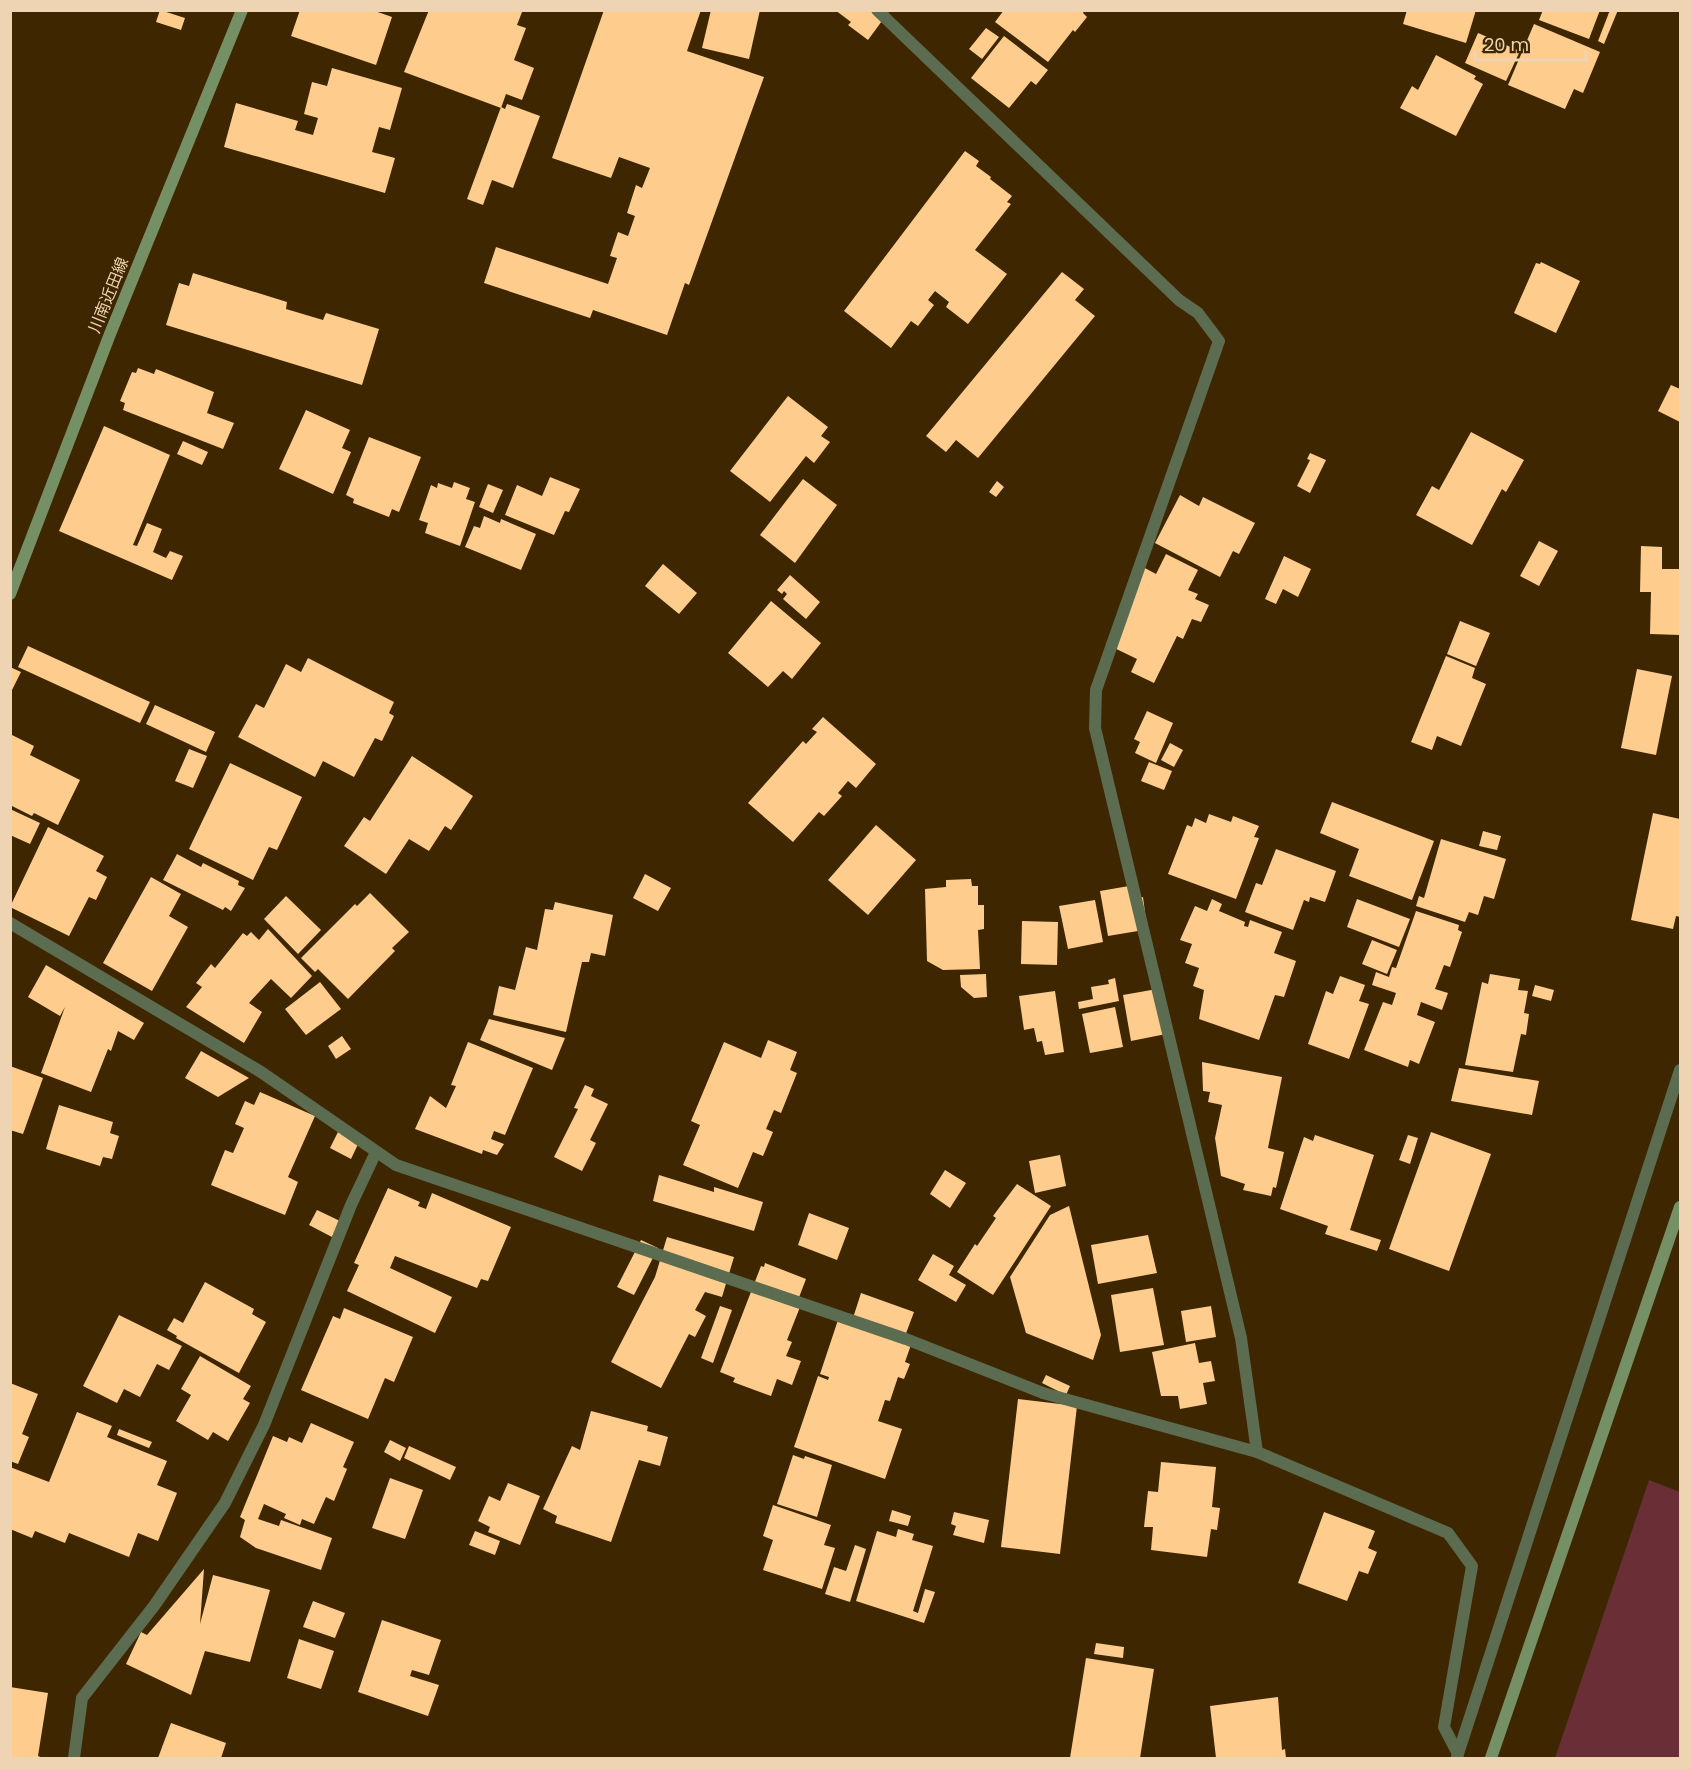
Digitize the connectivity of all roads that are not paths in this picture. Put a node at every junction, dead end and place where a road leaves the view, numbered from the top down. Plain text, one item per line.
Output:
1 (242, 10) edge
2 (877, 10) edge
3 (10, 594) edge
4 (10, 923) edge
5 (1680, 1070) edge
6 (376, 1152) junction
7 (1680, 1207) edge
8 (1257, 1452) junction
9 (1457, 1756) edge
10 (74, 1758) edge
11 (1491, 1758) edge

1 - 3 main road, 川南近田線
2 - 8 street
4 - 6 street
5 - 9 street
6 - 8 street
6 - 10 street
7 - 11 main road
8 - 9 street

